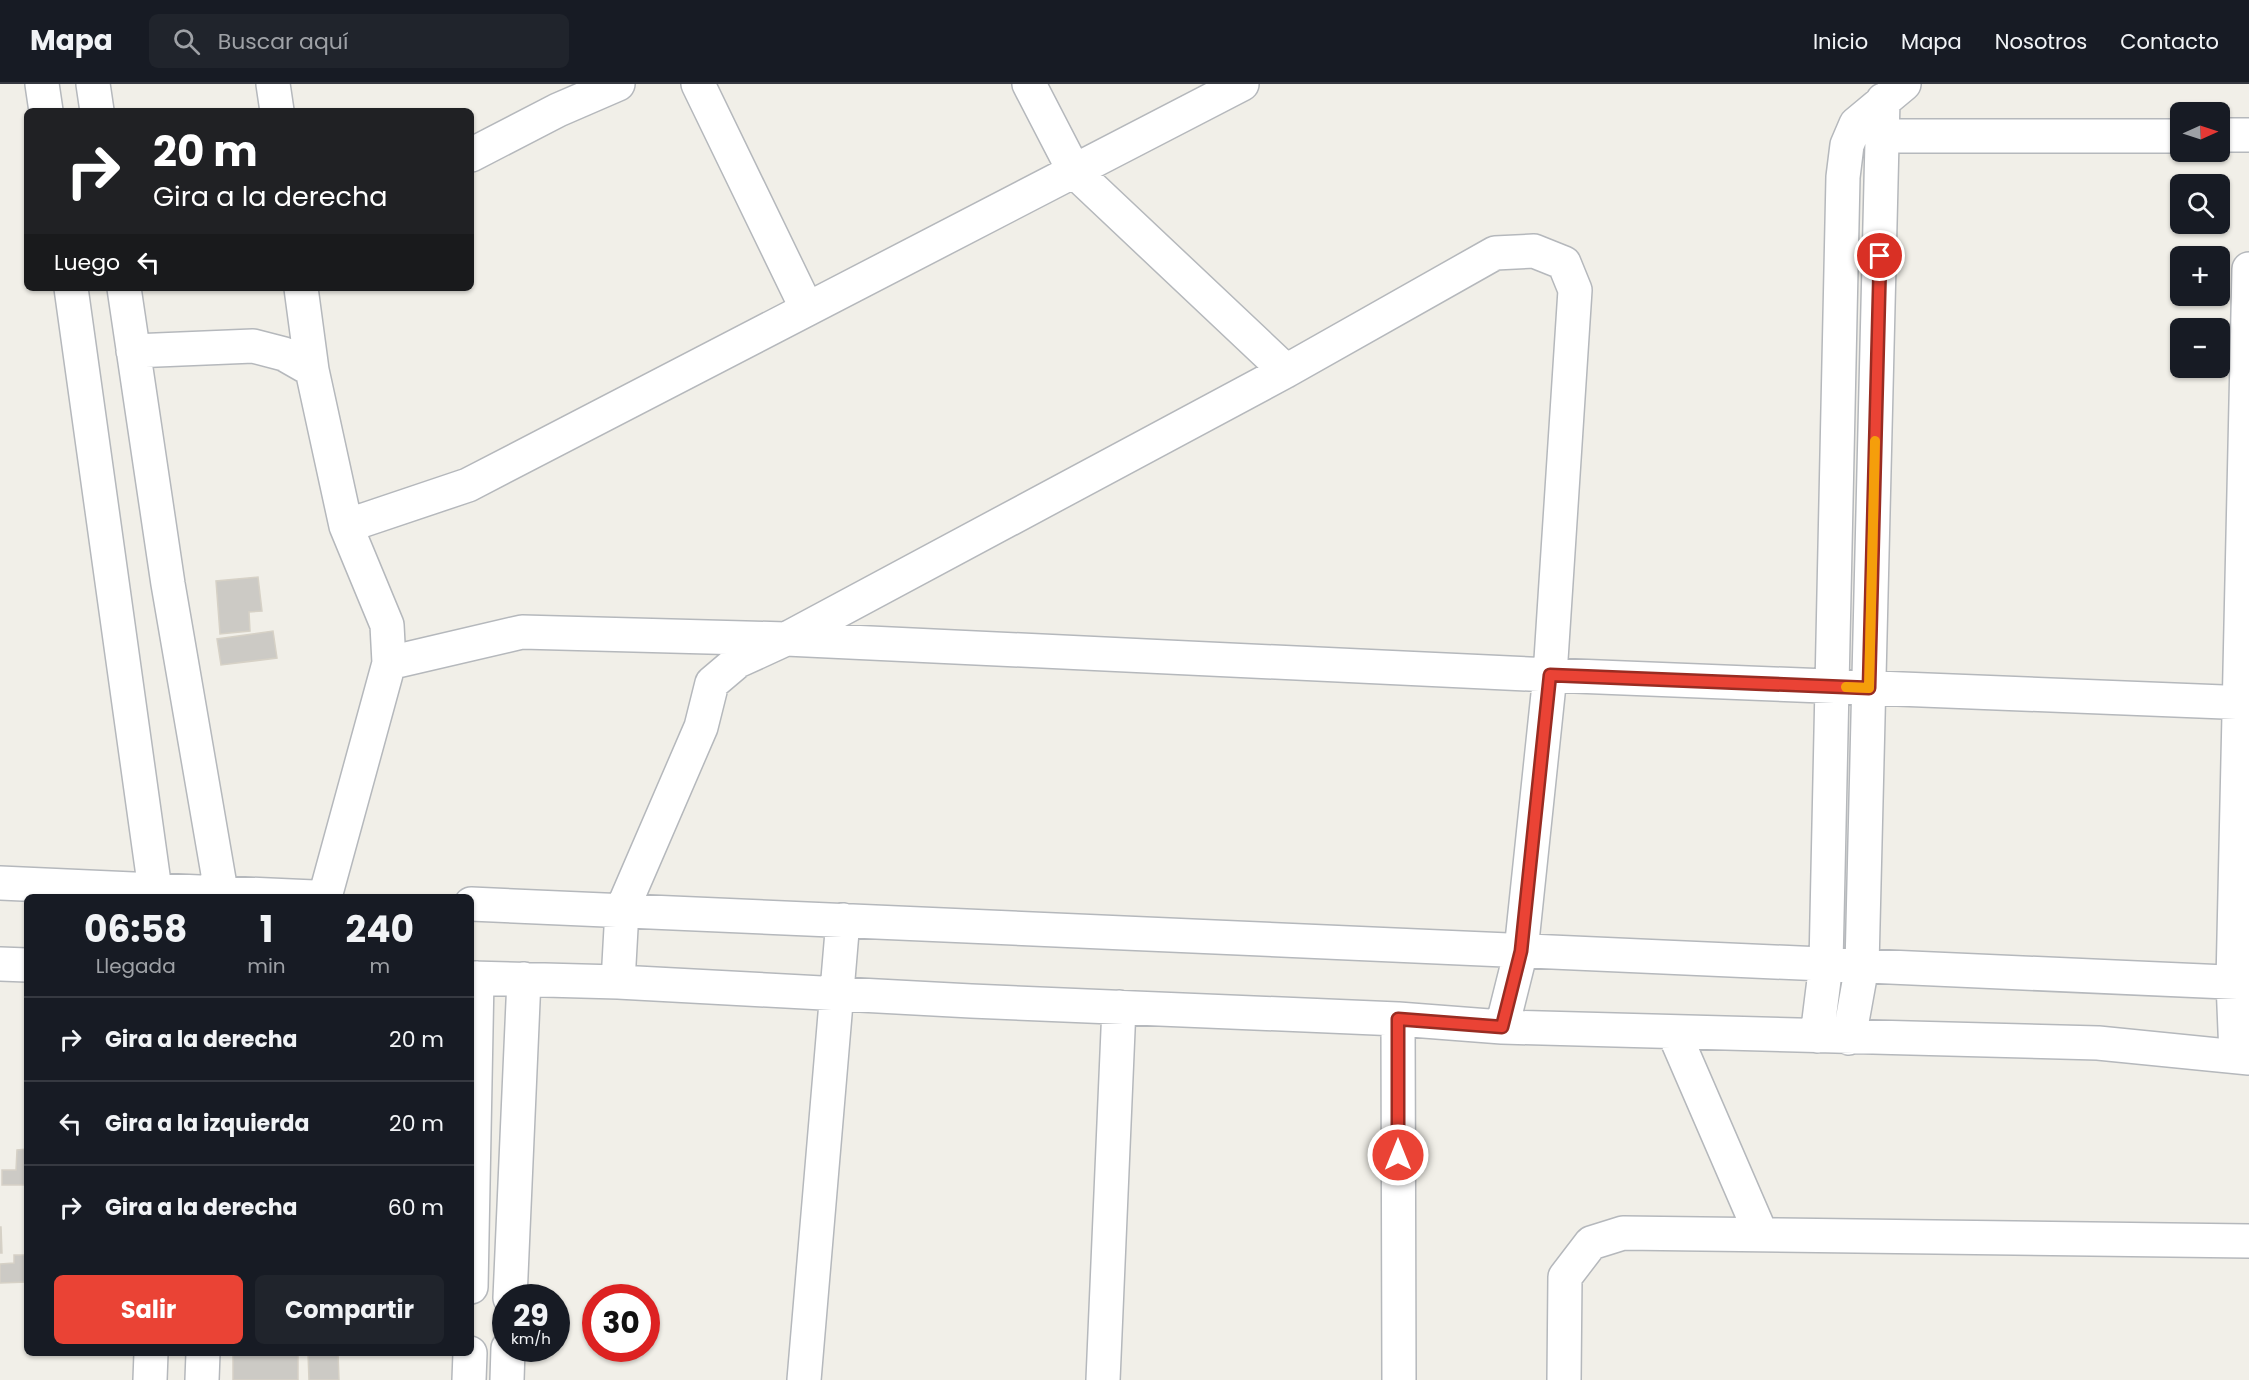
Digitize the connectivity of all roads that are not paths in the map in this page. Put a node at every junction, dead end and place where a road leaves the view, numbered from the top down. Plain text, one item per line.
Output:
1 (42, 84) edge
2 (93, 84) edge
3 (273, 84) edge
4 (618, 84) edge
5 (698, 84) edge
6 (1029, 84) edge
7 (1242, 84) edge
8 (1893, 92) edge
9 (45, 108) edge
10 (97, 108) edge
11 (277, 108) edge
12 (2230, 135) edge
13 (2249, 135) edge
14 (1883, 136) junction
15 (2170, 136) edge
16 (474, 153) edge
17 (1074, 171) junction
18 (2249, 269) edge
19 (70, 291) edge
20 (124, 291) edge
21 (301, 291) edge
22 (807, 309) junction
23 (133, 351) junction
24 (312, 370) junction
25 (1287, 371) junction
26 (346, 526) junction
27 (786, 639) junction
28 (389, 663) junction
29 (1550, 675) junction
30 (1832, 687) junction
31 (1869, 688) junction
32 (2244, 703) edge
33 (0, 883) edge
34 (156, 893) edge
35 (189, 894) edge
36 (222, 894) edge
37 (326, 894) edge
38 (474, 904) edge
39 (622, 910) junction
40 (843, 920) junction
41 (1521, 951) junction
42 (0, 964) edge
43 (1826, 964) junction
44 (24, 965) edge
45 (1862, 966) junction
46 (474, 978) edge
47 (524, 979) junction
48 (618, 982) junction
49 (2241, 983) edge
50 (835, 994) junction
51 (1119, 1007) junction
52 (1398, 1019) junction
53 (1502, 1027) junction
54 (1674, 1033) junction
55 (1817, 1036) junction
56 (1849, 1038) junction
57 (2242, 1056) edge
58 (1761, 1234) junction
59 (2249, 1241) edge
60 (511, 1284) edge
61 (151, 1356) edge
62 (203, 1356) edge
63 (470, 1356) edge
64 (508, 1362) edge
65 (150, 1380) edge
66 (202, 1380) edge
67 (469, 1380) edge
68 (507, 1380) edge
69 (804, 1380) edge
70 (1103, 1380) edge
71 (1399, 1380) edge
72 (1564, 1380) edge

1 - 9 street
2 - 10 street
3 - 11 street
4 - 16 street
5 - 22 street
6 - 17 street
7 - 17 street
8 - 14 street
8 - 30 street
12 - 13 street
14 - 15 street
14 - 31 street
17 - 22 street
17 - 25 street
18 - 32 street
19 - 34 street
20 - 23 street
21 - 24 street
22 - 26 street
23 - 24 street
23 - 36 street
24 - 26 street
25 - 27 street
25 - 29 street
26 - 28 street
27 - 28 street
27 - 29 street
27 - 39 street
28 - 37 street
29 - 30 street
29 - 41 street
30 - 31 street
30 - 43 street
31 - 32 street
31 - 45 street
32 - 49 street
33 - 34 street
34 - 35 street
38 - 39 street
39 - 40 street
39 - 48 street
40 - 41 street
40 - 50 street
41 - 43 street
41 - 53 street
42 - 44 street
43 - 45 street
43 - 55 street
45 - 49 street
45 - 56 street
46 - 47 street
47 - 48 street
47 - 60 street
48 - 50 street
49 - 57 street
50 - 51 street
50 - 69 street
51 - 52 street
51 - 70 street
52 - 53 street
52 - 71 street
53 - 54 street
54 - 55 street
54 - 58 street
55 - 56 street
56 - 57 street
58 - 59 street
58 - 72 street
61 - 65 street
62 - 66 street
63 - 67 street
64 - 68 street

